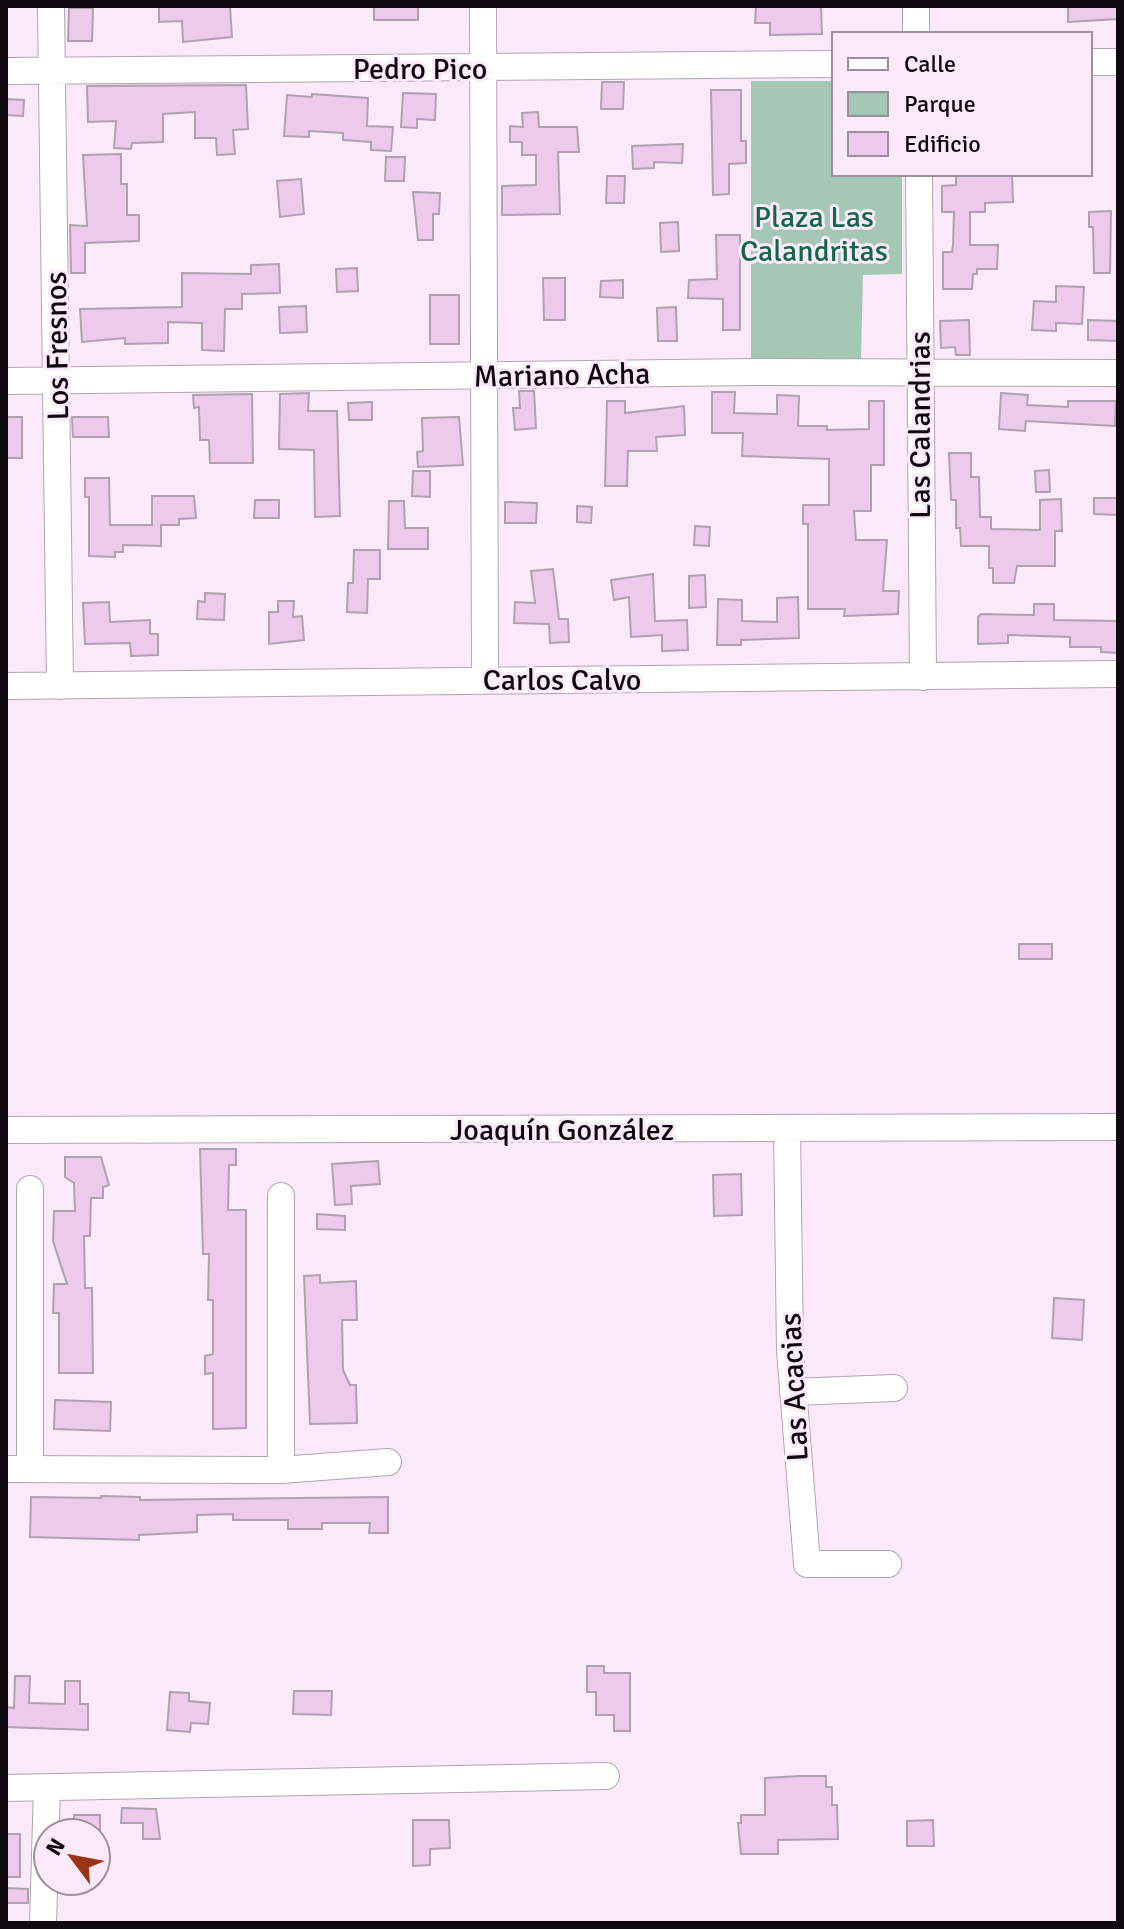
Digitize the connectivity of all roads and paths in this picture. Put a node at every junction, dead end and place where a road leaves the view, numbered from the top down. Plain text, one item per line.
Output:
1 (51, 6) edge
2 (483, 6) edge
3 (916, 6) edge
4 (916, 32) edge
5 (1092, 62) edge
6 (1118, 62) edge
7 (832, 64) edge
8 (484, 69) junction
9 (52, 70) junction
10 (6, 71) edge
11 (919, 176) edge
12 (1118, 373) edge
13 (919, 374) junction
14 (484, 376) junction
15 (6, 381) edge
16 (58, 381) junction
17 (1118, 674) edge
18 (923, 677) junction
19 (485, 680) junction
20 (6, 686) edge
21 (60, 686) junction
22 (1118, 1127) edge
23 (787, 1128) junction
24 (6, 1130) edge
25 (30, 1189) dead end
26 (281, 1196) dead end
27 (894, 1388) dead end
28 (793, 1392) junction
29 (388, 1462) dead end
30 (18, 1469) edge
31 (281, 1470) junction
32 (888, 1564) dead end
33 (606, 1776) dead end
34 (6, 1788) edge
35 (47, 1788) junction
36 (43, 1923) edge

1 - 9 street, Los Fresnos
2 - 8 street
3 - 4 street
5 - 6 street
7 - 8 street, Pedro Pico
8 - 9 street, Pedro Pico
8 - 14 street
9 - 10 street, Pedro Pico
9 - 16 street, Los Fresnos
11 - 13 street, Las Calandrias
12 - 13 street, Mariano Acha
13 - 14 street, Mariano Acha
13 - 18 street, Las Calandrias
14 - 16 street, Mariano Acha
14 - 19 street
15 - 16 street, Mariano Acha
16 - 21 street, Los Fresnos
17 - 18 street, Carlos Calvo
18 - 19 street, Carlos Calvo
19 - 21 street, Carlos Calvo
20 - 21 street, Carlos Calvo
22 - 23 street, Joaquín González
23 - 24 street, Joaquín González
23 - 28 street, Las Acacias
25 - 30 street
26 - 31 street
27 - 28 street
28 - 32 street, Las Acacias
29 - 31 street
30 - 31 street
33 - 35 street
34 - 35 street
35 - 36 street

